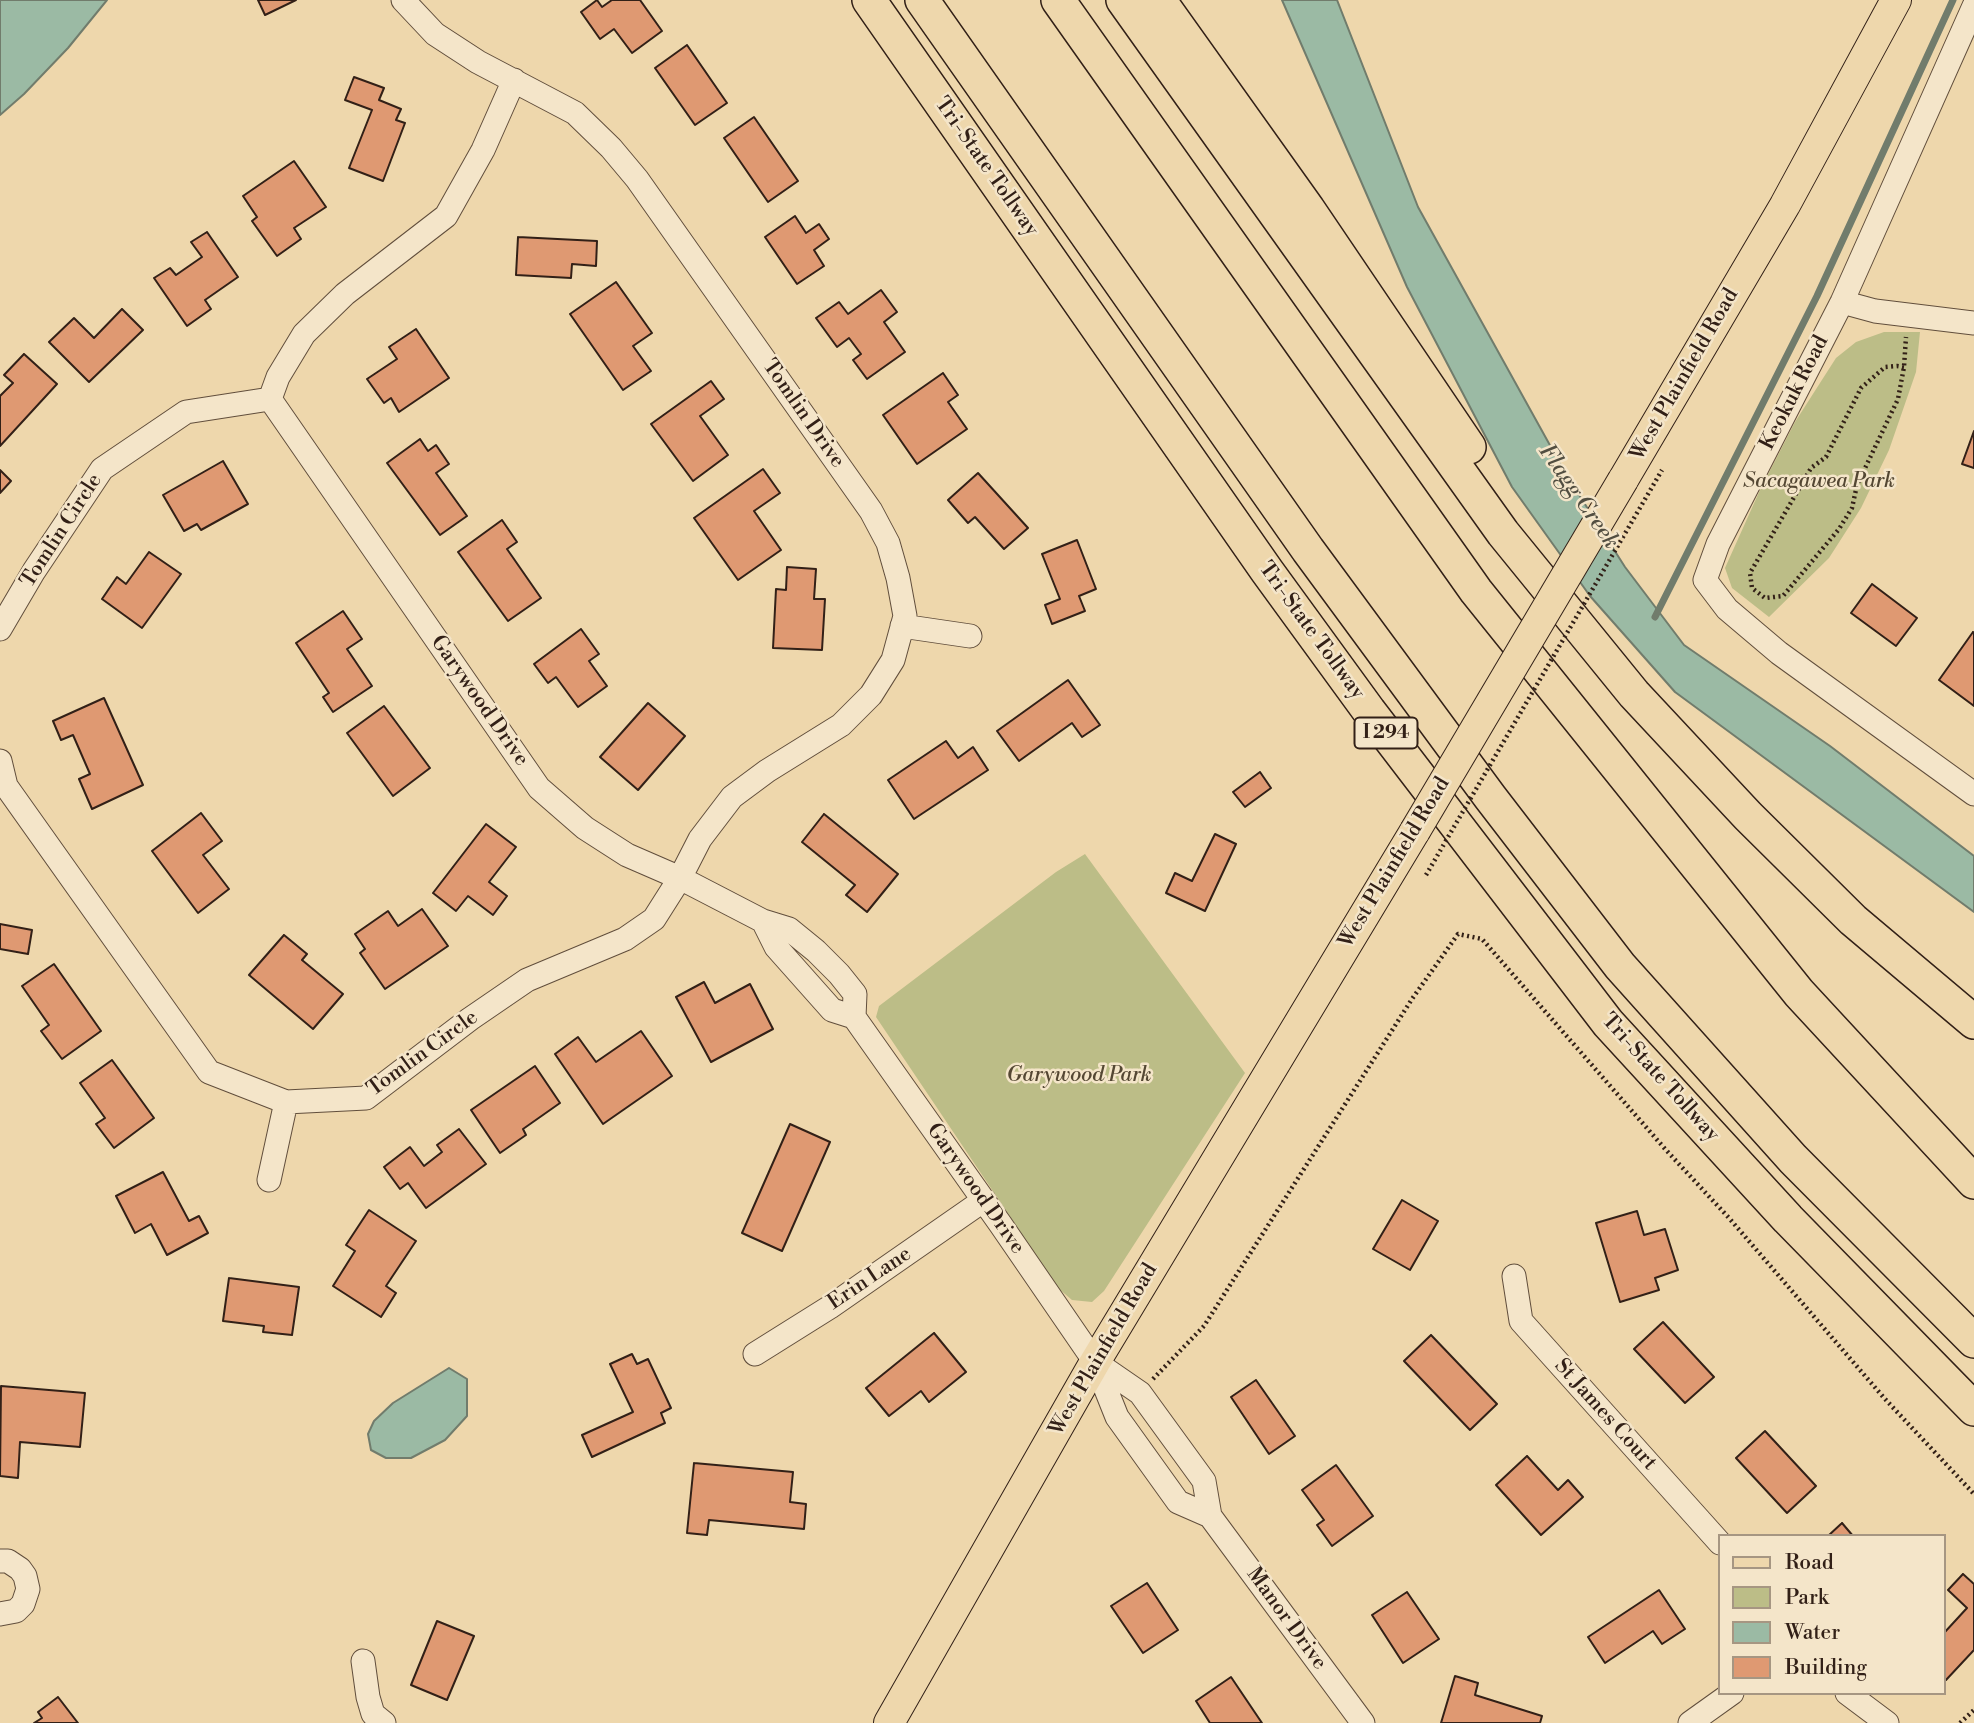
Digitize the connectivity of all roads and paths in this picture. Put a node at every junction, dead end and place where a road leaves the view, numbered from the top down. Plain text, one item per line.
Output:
1 (403, 0) edge
2 (869, 0) edge
3 (922, 0) edge
4 (1058, 0) edge
5 (1123, 0) edge
6 (1159, 0) edge
7 (1896, 0) edge
8 (1974, 6) edge
9 (514, 80) junction
10 (1842, 302) junction
11 (1903, 314) junction
12 (1968, 322) edge
13 (1904, 368) junction
14 (270, 399) junction
15 (1662, 470) dead end
16 (1503, 533) junction
17 (902, 626) junction
18 (0, 629) edge
19 (970, 636) dead end
20 (0, 761) edge
21 (1974, 794) edge
22 (1426, 875) dead end
23 (680, 878) junction
24 (1974, 1022) edge
25 (286, 1102) junction
26 (269, 1180) dead end
27 (1974, 1182) edge
28 (984, 1200) junction
29 (1514, 1276) dead end
30 (1974, 1341) edge
31 (755, 1353) dead end
32 (1095, 1363) junction
33 (1150, 1382) dead end
34 (1974, 1409) edge
35 (1974, 1494) edge
36 (1210, 1516) junction
37 (1718, 1540) edge
38 (0, 1561) edge
39 (0, 1614) edge
40 (363, 1661) dead end
41 (1729, 1695) edge
42 (1850, 1695) edge
43 (1974, 1710) edge
44 (384, 1723) edge
45 (889, 1723) edge
46 (1363, 1723) edge
47 (1690, 1723) edge
48 (1887, 1723) edge
49 (1960, 1723) edge

1 - 9 street, Tomlin Drive
2 - 34 highway, Tri-State Tollway / I 294
3 - 30 highway, Tri-State Tollway / I 294
4 - 27 highway
5 - 16 highway
6 - 16 highway
7 - 32 main road, West Plainfield Road, bridge
8 - 10 street, Keokuk Road
9 - 14 street
9 - 17 street, Tomlin Drive
10 - 11 street
10 - 21 street, Keokuk Road
11 - 12 street
11 - 13 path
13 - 13 path
14 - 18 street, Tomlin Circle
14 - 23 street, Garywood Drive
15 - 22 path, bridge
16 - 24 highway
17 - 19 street
17 - 23 street, Tomlin Drive
20 - 25 street, Tomlin Circle
23 - 25 street, Tomlin Circle
23 - 28 street, Garywood Drive
25 - 26 street
28 - 31 street, Erin Lane
28 - 32 street, Garywood Drive
29 - 37 street, St James Court
32 - 36 street, Manor Drive
32 - 36 street, Manor Drive
32 - 45 main road, West Plainfield Road
33 - 35 path
36 - 46 street, Manor Drive
38 - 39 street
40 - 44 street
41 - 47 street
42 - 48 street
43 - 49 path

